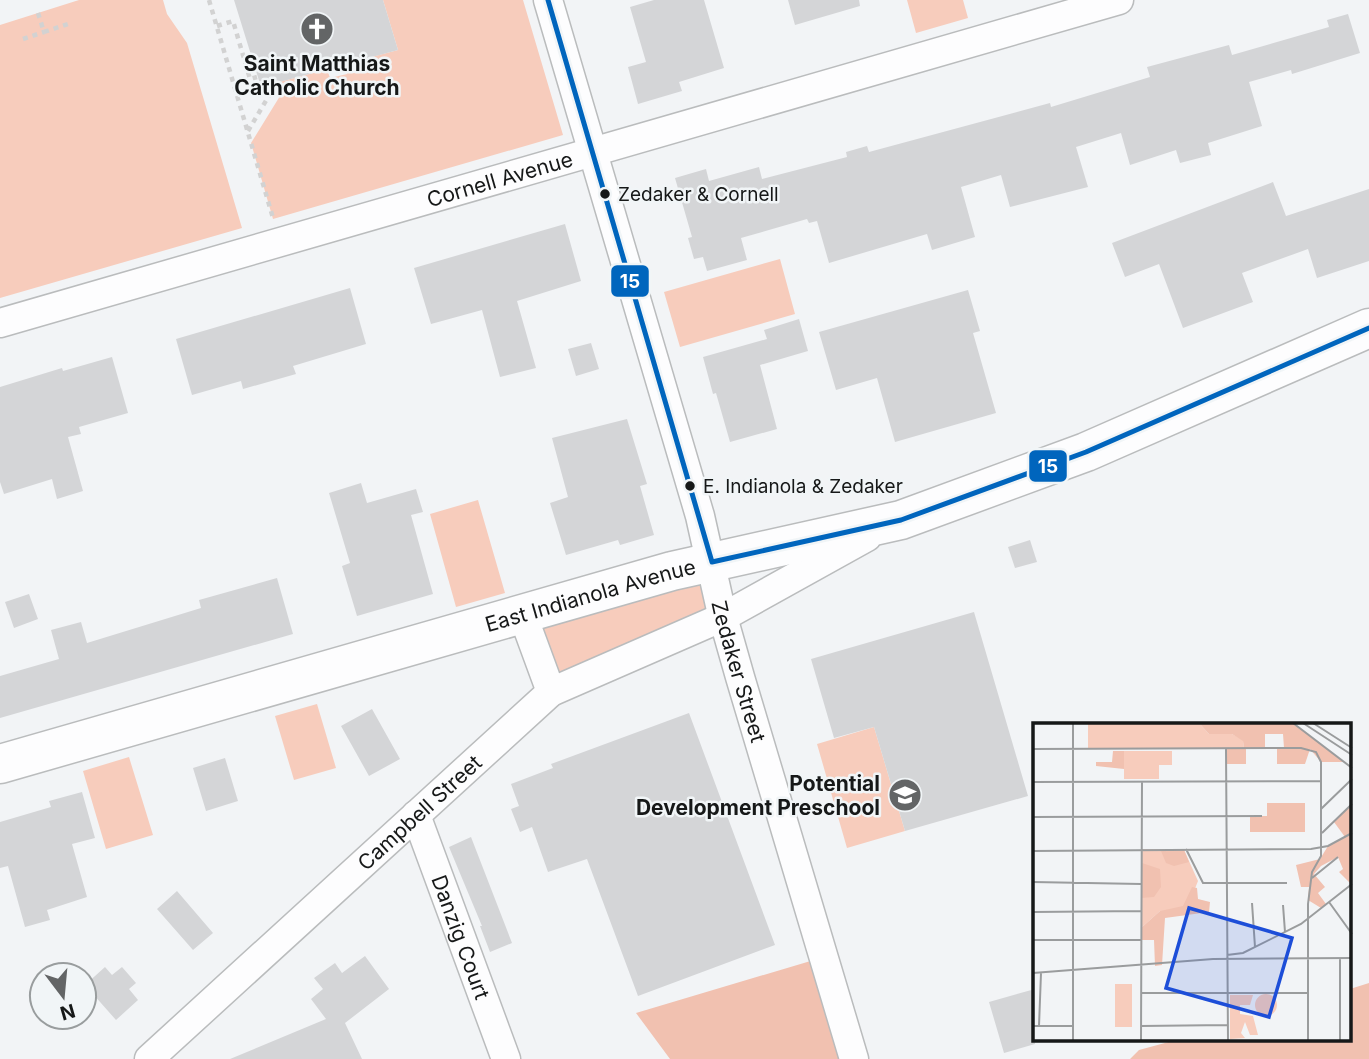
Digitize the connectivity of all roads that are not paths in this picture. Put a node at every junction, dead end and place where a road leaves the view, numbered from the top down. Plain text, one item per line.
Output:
1 (548, 0) edge
2 (1119, 0) edge
3 (592, 153) junction
4 (0, 323) edge
5 (1369, 328) edge
6 (901, 520) junction
7 (712, 562) junction
8 (522, 614) junction
9 (723, 617) junction
10 (551, 692) junction
11 (0, 764) edge
12 (416, 815) junction
13 (149, 1059) edge
14 (506, 1059) edge
15 (854, 1059) edge

1 - 3 street, Zedaker Street
2 - 3 street, Cornell Avenue
3 - 4 street, Cornell Avenue
3 - 7 street, Zedaker Street
5 - 6 street, East Indianola Avenue
6 - 7 street, East Indianola Avenue
6 - 9 street, Campbell Street
7 - 8 street, East Indianola Avenue
7 - 9 street, Zedaker Street
8 - 10 street
8 - 11 street, East Indianola Avenue
9 - 10 street, Campbell Street
9 - 15 street, Zedaker Street
10 - 12 street, Campbell Street
12 - 13 street, Campbell Street
12 - 14 street, Danzig Court

